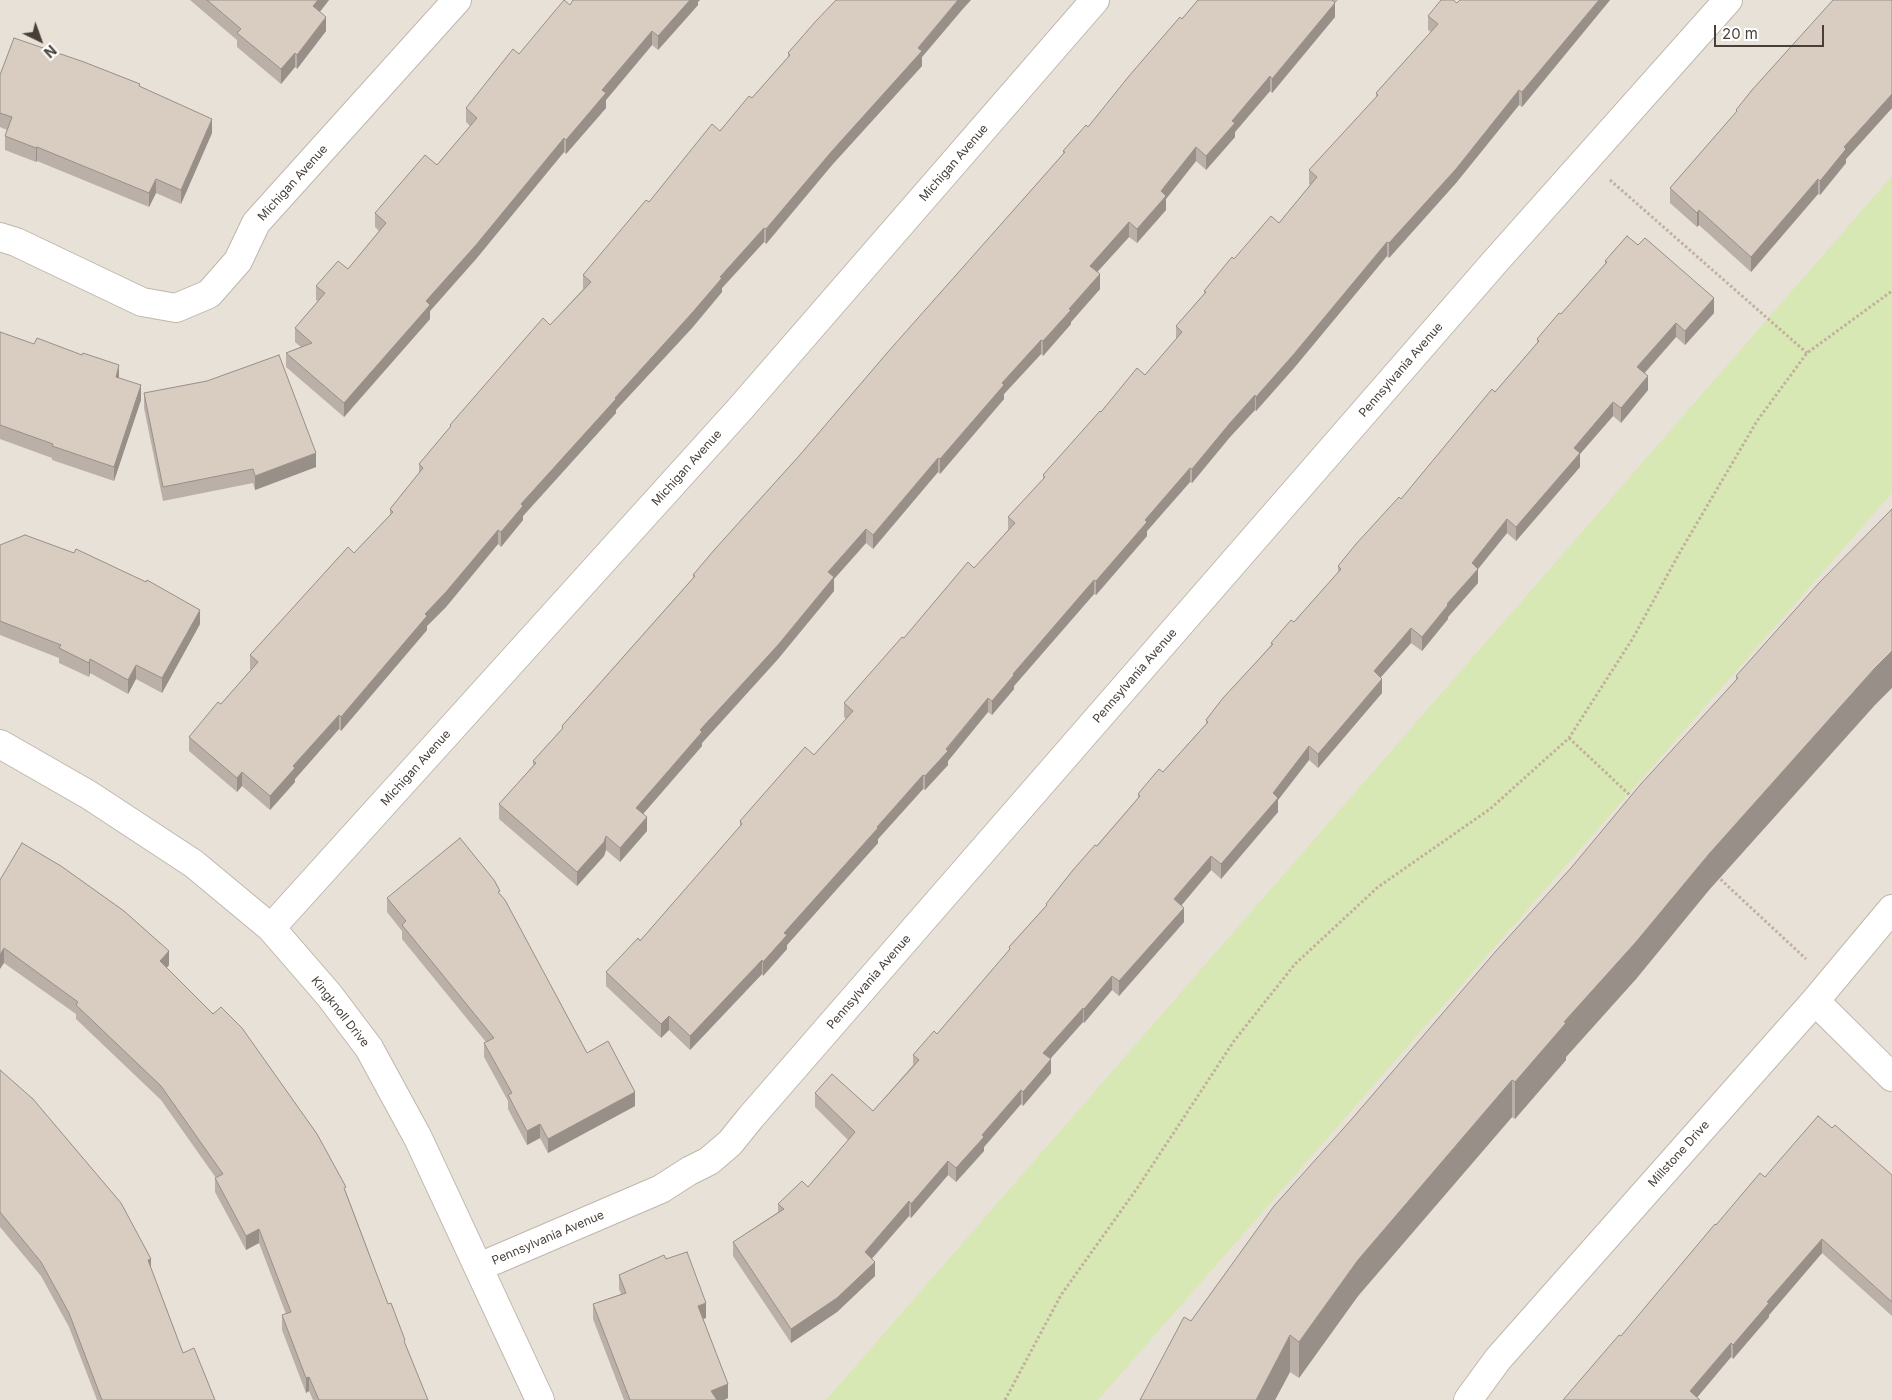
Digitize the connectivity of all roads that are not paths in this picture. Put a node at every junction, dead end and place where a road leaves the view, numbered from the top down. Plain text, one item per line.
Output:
1 (458, 0) edge
2 (1095, 0) edge
3 (1728, 0) edge
4 (0, 237) edge
5 (0, 744) edge
6 (1892, 909) edge
7 (271, 928) junction
8 (1823, 992) junction
9 (1892, 1077) edge
10 (479, 1267) junction
11 (540, 1400) edge
12 (1468, 1400) edge

1 - 4 street, Michigan Avenue
2 - 7 street, Michigan Avenue
3 - 10 street, Pennsylvania Avenue
5 - 7 street, Kingknoll Drive
6 - 8 street, Millstone Drive
7 - 10 street, Kingknoll Drive
8 - 9 street
8 - 12 street, Millstone Drive
10 - 11 street, Kingknoll Drive

